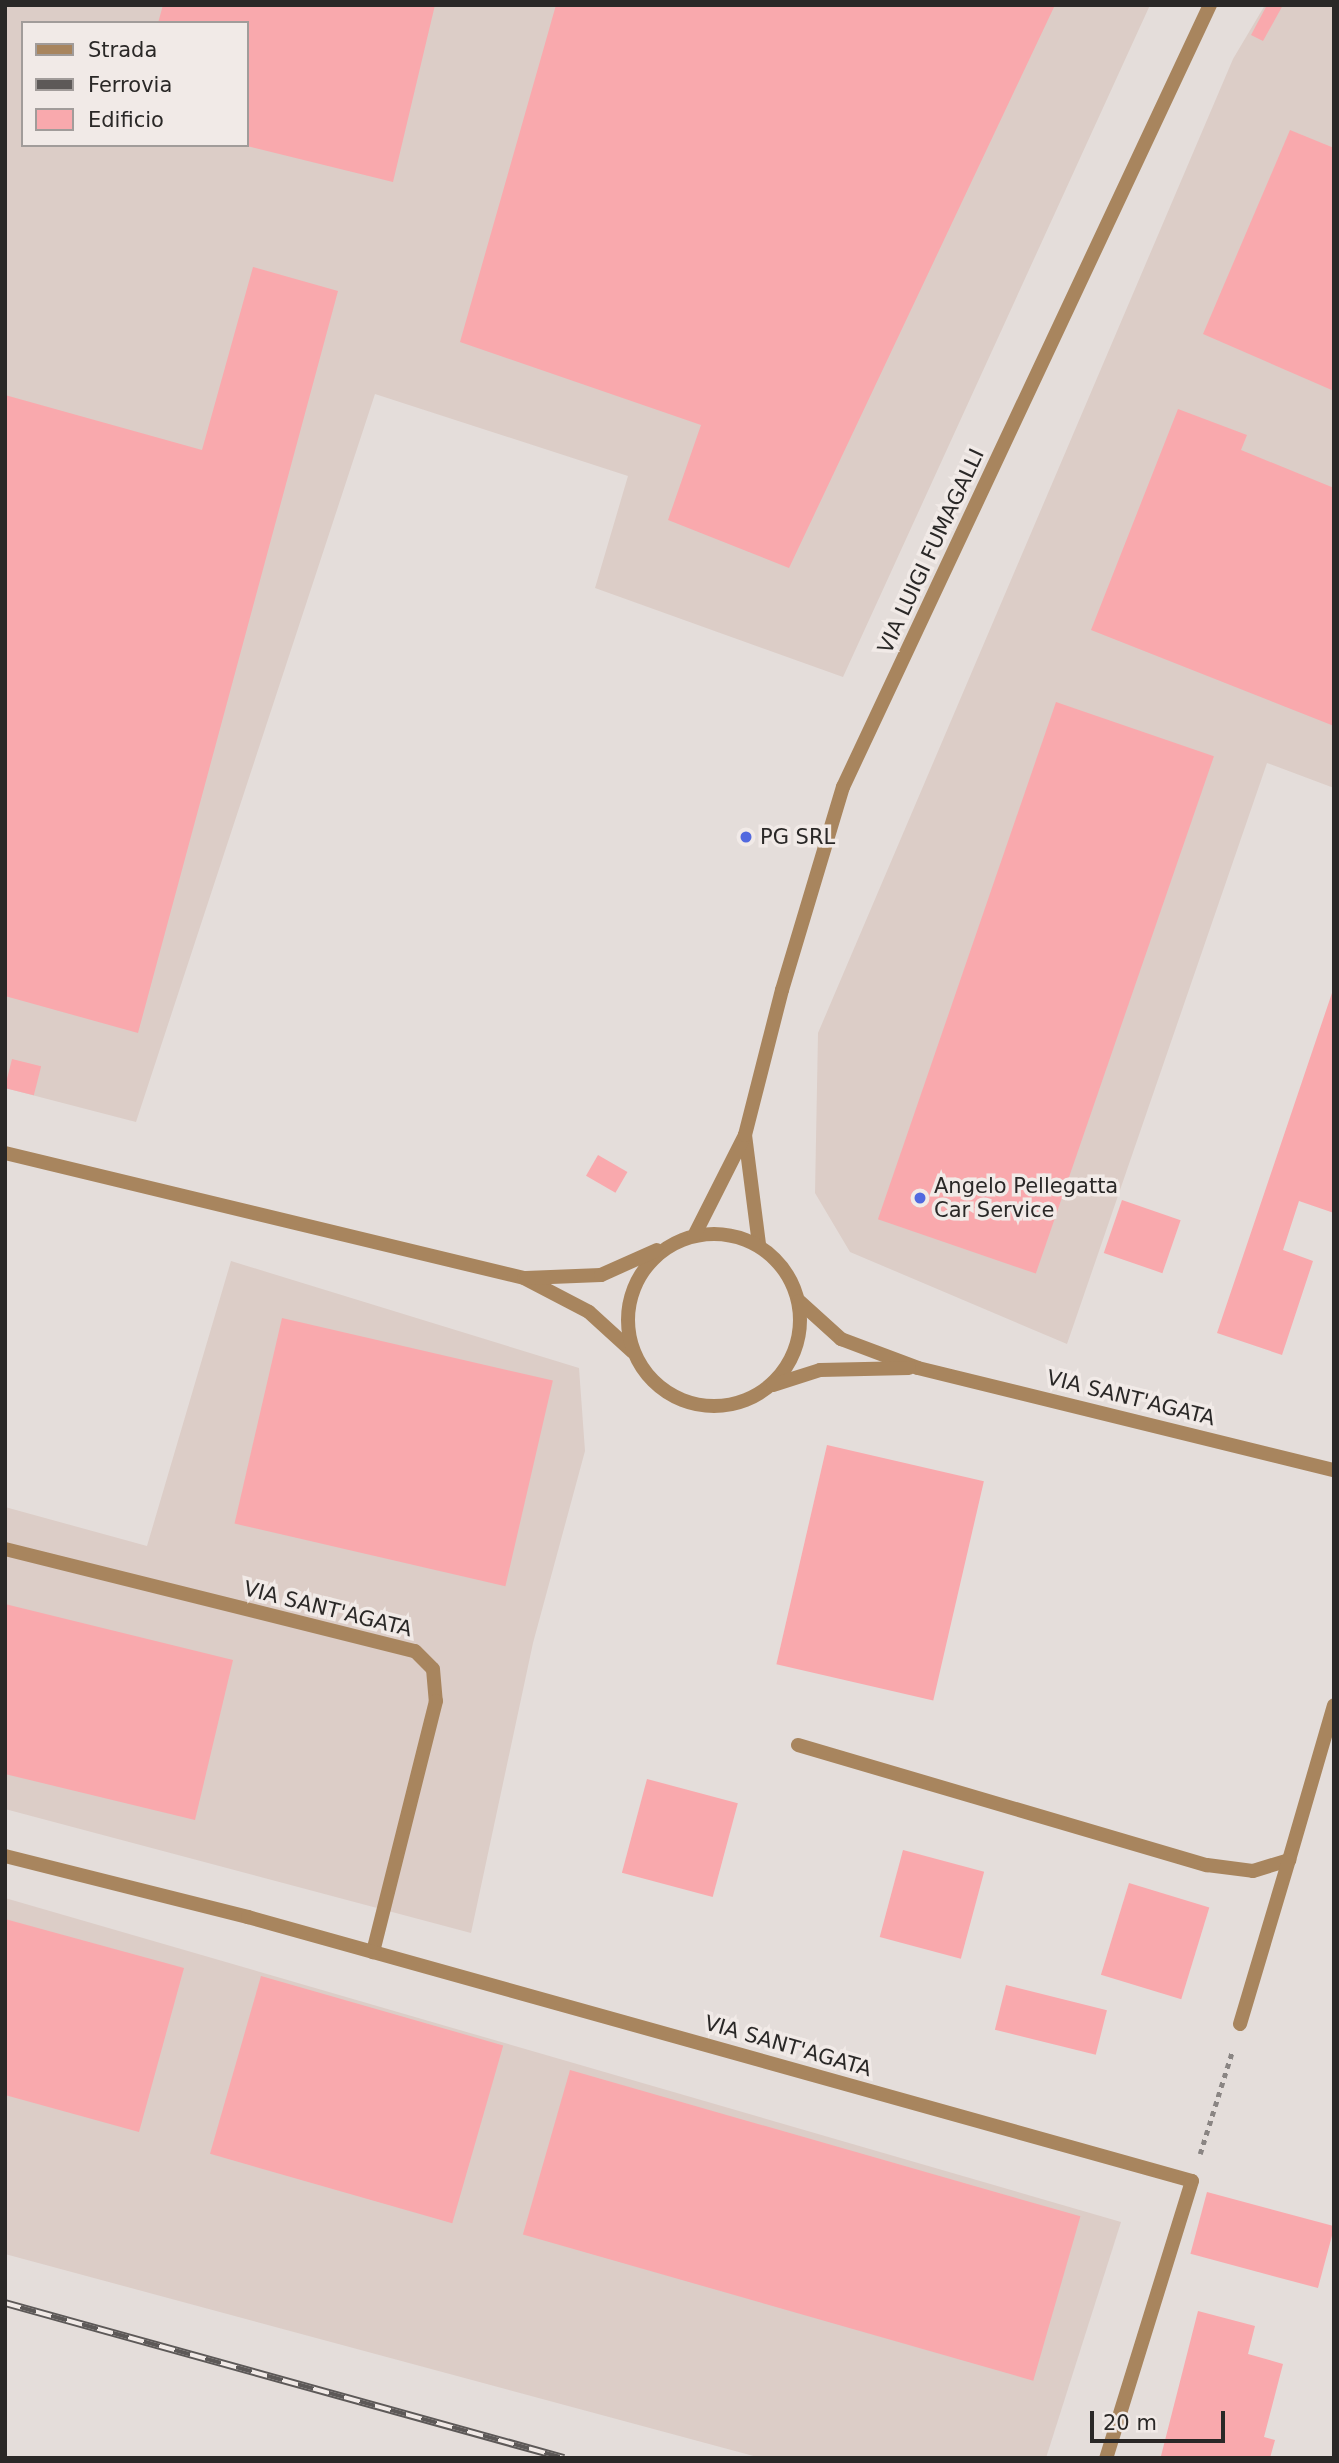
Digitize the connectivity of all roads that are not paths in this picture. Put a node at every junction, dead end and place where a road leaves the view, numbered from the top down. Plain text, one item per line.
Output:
1 (1210, 5) edge
2 (745, 1135) junction
3 (5, 1153) edge
4 (694, 1236) junction
5 (674, 1242) junction
6 (759, 1244) junction
7 (524, 1278) junction
8 (799, 1301) junction
9 (633, 1352) junction
10 (918, 1368) junction
11 (773, 1385) junction
12 (1334, 1470) edge
13 (5, 1549) edge
14 (1334, 1706) edge
15 (798, 1745) dead end
16 (5, 1856) edge
17 (1289, 1860) junction
18 (373, 1952) junction
19 (1240, 2024) road end
20 (1106, 2458) edge

1 - 2 street, VIA LUIGI FUMAGALLI
2 - 4 street, VIA LUIGI FUMAGALLI
2 - 6 street, VIA LUIGI FUMAGALLI
3 - 7 street
4 - 5 street
4 - 6 street
5 - 7 street
5 - 9 street
6 - 8 street
7 - 9 street
8 - 10 street
8 - 11 street
9 - 11 street
10 - 11 street
10 - 12 street, VIA SANT'AGATA
13 - 18 street, VIA SANT'AGATA
14 - 17 street
15 - 17 street
16 - 18 street, VIA SANT'AGATA
17 - 19 street
18 - 20 street, VIA SANT'AGATA

